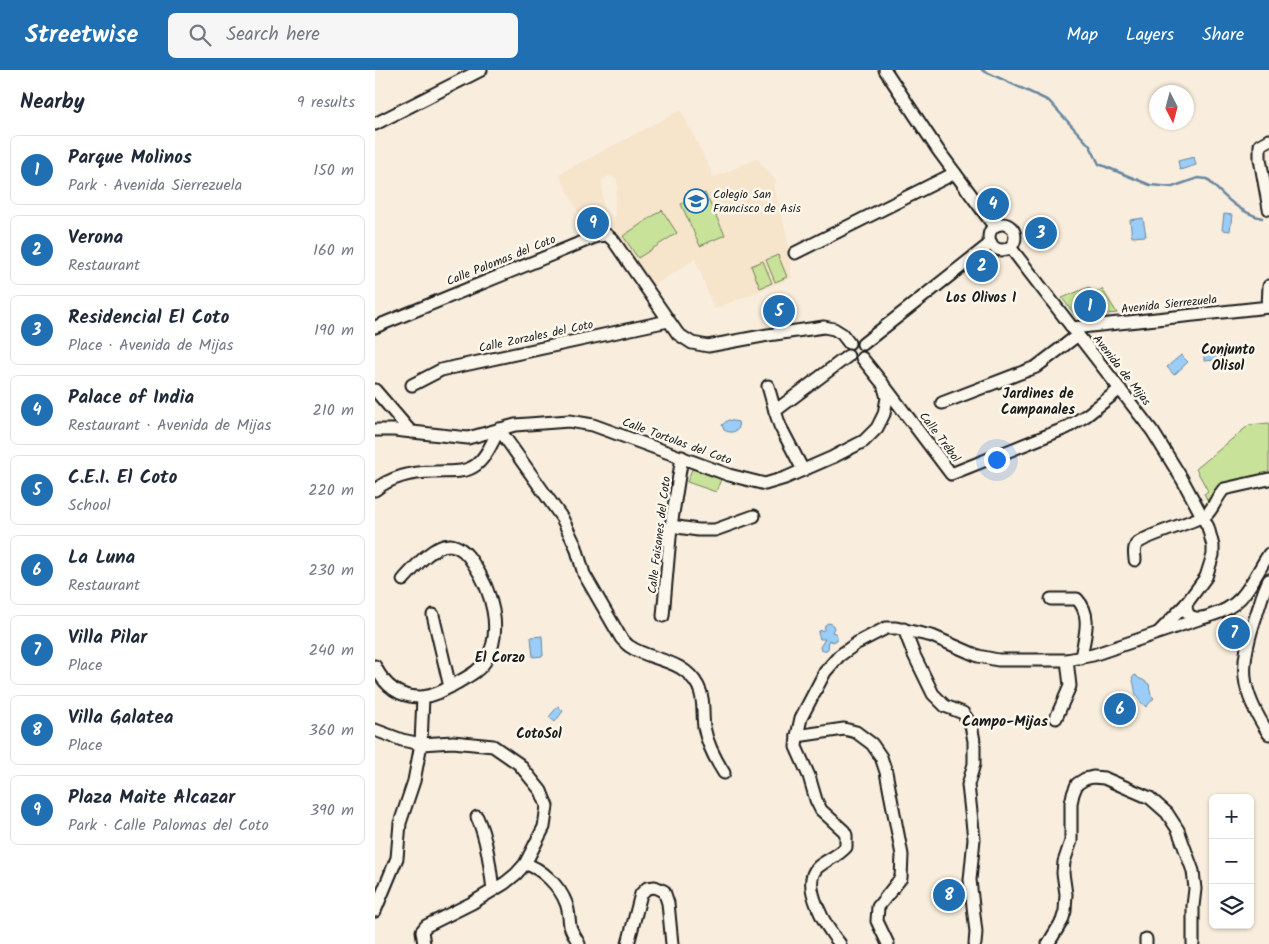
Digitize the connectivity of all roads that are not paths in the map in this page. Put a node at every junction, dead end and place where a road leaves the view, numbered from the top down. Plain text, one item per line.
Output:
1 (481, 70) edge
2 (885, 70) edge
3 (375, 124) edge
4 (1264, 142) edge
5 (955, 173) junction
6 (1269, 209) edge
7 (994, 226) junction
8 (991, 243) junction
9 (1010, 247) junction
10 (795, 253) dead end
11 (1269, 286) edge
12 (1268, 307) edge
13 (668, 321) junction
14 (375, 327) edge
15 (1075, 332) junction
16 (849, 343) junction
17 (863, 344) junction
18 (848, 356) junction
19 (862, 358) junction
20 (883, 384) junction
21 (413, 385) dead end
22 (768, 386) dead end
23 (1119, 389) junction
24 (375, 390) edge
25 (943, 404) dead end
26 (775, 411) junction
27 (499, 429) junction
28 (375, 430) edge
29 (411, 432) junction
30 (682, 457) junction
31 (803, 470) junction
32 (1269, 479) edge
33 (375, 490) edge
34 (754, 516) dead end
35 (1203, 516) junction
36 (671, 526) junction
37 (1269, 554) edge
38 (1135, 560) dead end
39 (403, 580) dead end
40 (1269, 580) edge
41 (1051, 599) dead end
42 (1186, 604) junction
43 (433, 615) dead end
44 (663, 616) dead end
45 (1202, 618) junction
46 (904, 629) junction
47 (1157, 634) junction
48 (1081, 658) junction
49 (1067, 660) junction
50 (375, 666) edge
51 (450, 687) junction
52 (423, 697) junction
53 (1056, 718) dead end
54 (375, 730) edge
55 (1269, 734) edge
56 (797, 736) junction
57 (421, 744) junction
58 (724, 773) dead end
59 (477, 817) dead end
60 (525, 864) junction
61 (493, 890) junction
62 (375, 911) edge
63 (423, 944) edge
64 (579, 944) edge
65 (627, 944) edge
66 (673, 944) edge
67 (839, 944) edge
68 (888, 944) edge
69 (975, 944) edge
70 (1048, 944) edge
71 (1193, 944) edge

1 - 3 street
2 - 5 street
4 - 6 street
5 - 7 street
5 - 10 street
7 - 8 street
7 - 9 street
8 - 9 street
8 - 17 street
9 - 15 street, Avenida de Mijas
11 - 12 street
12 - 15 street, Avenida Sierrezuela
13 - 14 street, Calle Palomas del Coto
13 - 16 street, Calle Palomas del Coto
13 - 21 street, Calle Zorzales del Coto
15 - 23 street, Avenida de Mijas
15 - 25 street
16 - 17 street
16 - 18 street
17 - 19 street
18 - 19 street
18 - 26 street
19 - 20 street
20 - 23 street, Calle Trébol
20 - 31 street, Calle Tortolas del Coto
22 - 26 street
23 - 35 street, Avenida de Mijas
24 - 29 street
26 - 31 street
27 - 29 street, Calle Tortolas del Coto
27 - 30 street, Calle Tortolas del Coto
27 - 33 street
27 - 58 street
28 - 29 street, Calle Tortolas del Coto
30 - 31 street, Calle Tortolas del Coto
30 - 36 street, Calle Faisanes del Coto
32 - 35 street
34 - 36 street
35 - 38 street
35 - 42 street, Avenida de Mijas
36 - 44 street, Calle Faisanes del Coto
37 - 45 street
39 - 51 street
40 - 55 street
41 - 48 street
42 - 45 street
42 - 47 street, Avenida de Mijas
43 - 51 street
45 - 47 street
46 - 49 street
46 - 56 street
46 - 69 street
47 - 48 street
48 - 49 street
49 - 53 street
50 - 52 street
51 - 52 street
52 - 57 street
54 - 57 street
56 - 67 street
56 - 68 street
57 - 60 street
57 - 62 street
59 - 61 street
60 - 61 street
60 - 64 street
61 - 63 street
65 - 66 street
70 - 71 street

